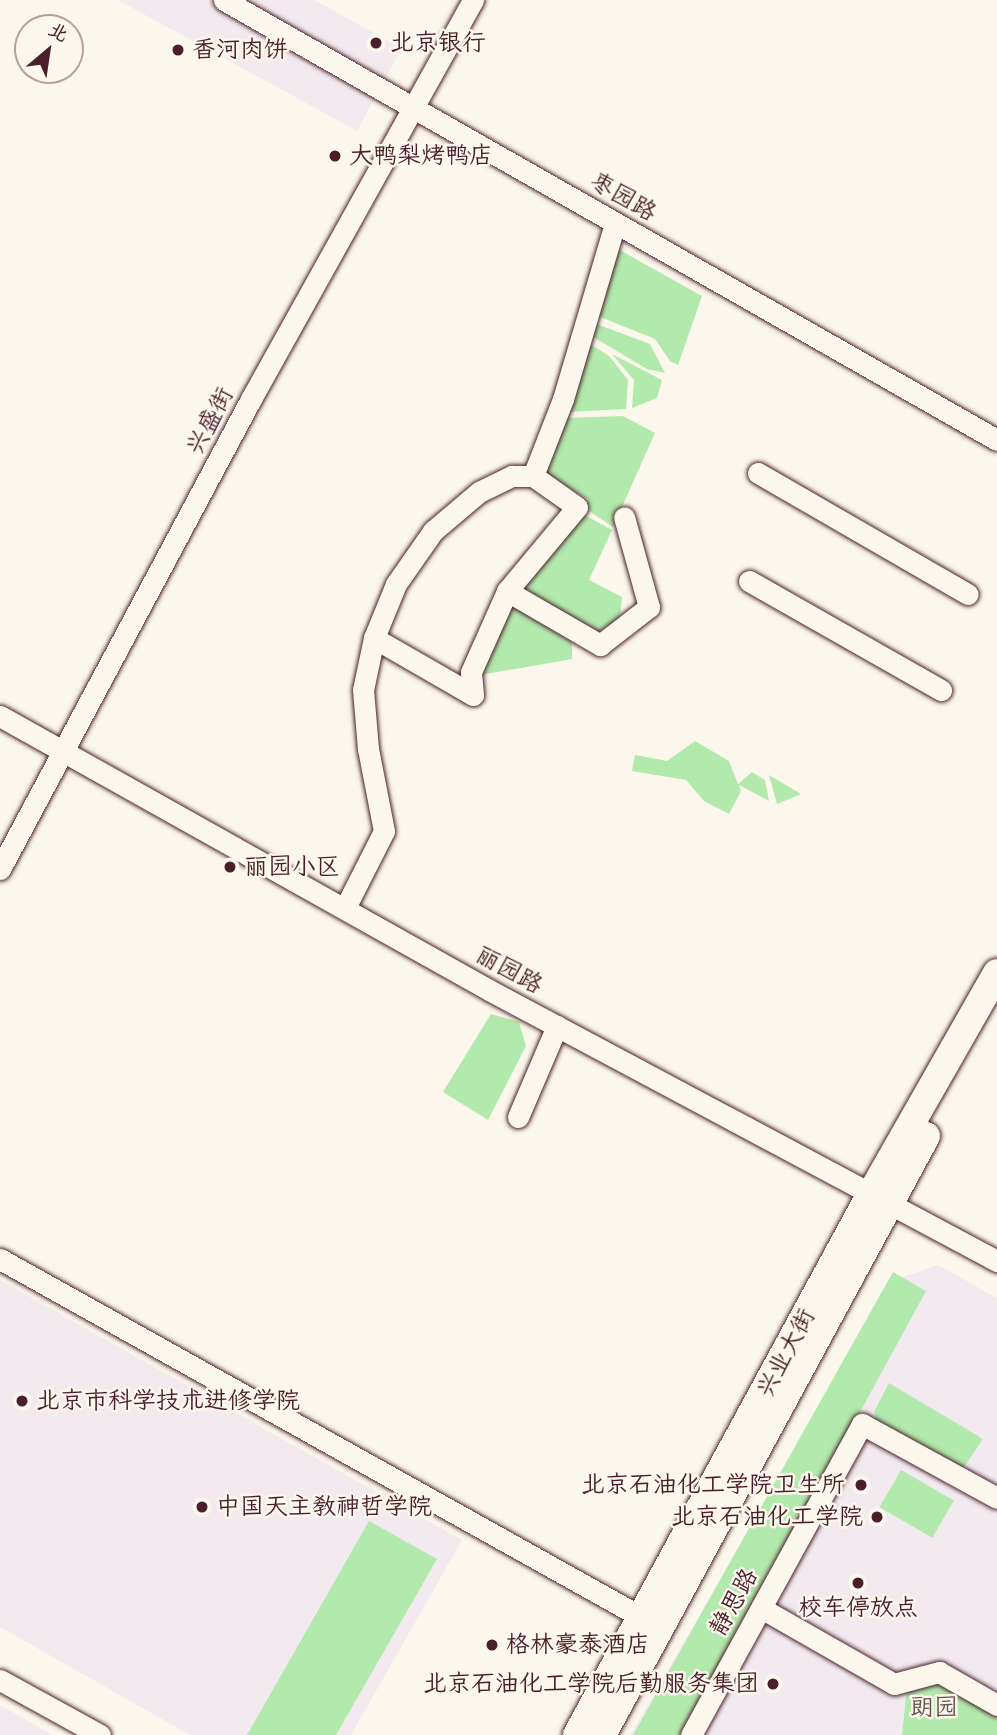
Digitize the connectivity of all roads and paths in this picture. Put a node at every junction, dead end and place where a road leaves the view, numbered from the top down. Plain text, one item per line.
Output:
1 (224, 0) edge
2 (473, 0) edge
3 (413, 108) junction
4 (615, 223) junction
5 (997, 440) edge
6 (758, 473) dead end
7 (533, 476) junction
8 (624, 517) dead end
9 (749, 581) dead end
10 (507, 591) junction
11 (968, 594) dead end
12 (374, 638) junction
13 (941, 690) dead end
14 (0, 716) edge
15 (65, 752) junction
16 (0, 869) edge
17 (345, 908) junction
18 (997, 973) edge
19 (997, 1012) edge
20 (557, 1026) junction
21 (518, 1117) dead end
22 (882, 1198) junction
23 (0, 1259) edge
24 (997, 1261) edge
25 (997, 1497) edge
26 (761, 1608) junction
27 (643, 1618) junction
28 (0, 1680) edge
29 (997, 1705) edge
30 (100, 1735) edge
31 (577, 1735) edge
32 (602, 1735) edge
33 (691, 1735) edge

1 - 3 street, 枣园路
2 - 3 street, 兴盛街
3 - 4 street, 枣园路
3 - 15 street, 兴盛街
4 - 5 street, 枣园路
4 - 7 street
6 - 11 street
7 - 10 street
7 - 12 street
8 - 10 street
9 - 13 street
10 - 12 street
12 - 17 street
14 - 15 street, 丽园路
15 - 16 street, 兴盛街
15 - 17 street, 丽园路
17 - 20 street, 丽园路
18 - 22 main road, 兴业大街
19 - 22 main road, 兴业大街
20 - 21 street
20 - 22 street, 丽园路
22 - 24 street, 丽园路
22 - 27 main road, 兴业大街
22 - 32 main road, 兴业大街
23 - 27 street
25 - 26 street, 静思路
26 - 29 street
26 - 33 street, 静思路
27 - 31 main road, 兴业大街
28 - 30 street

